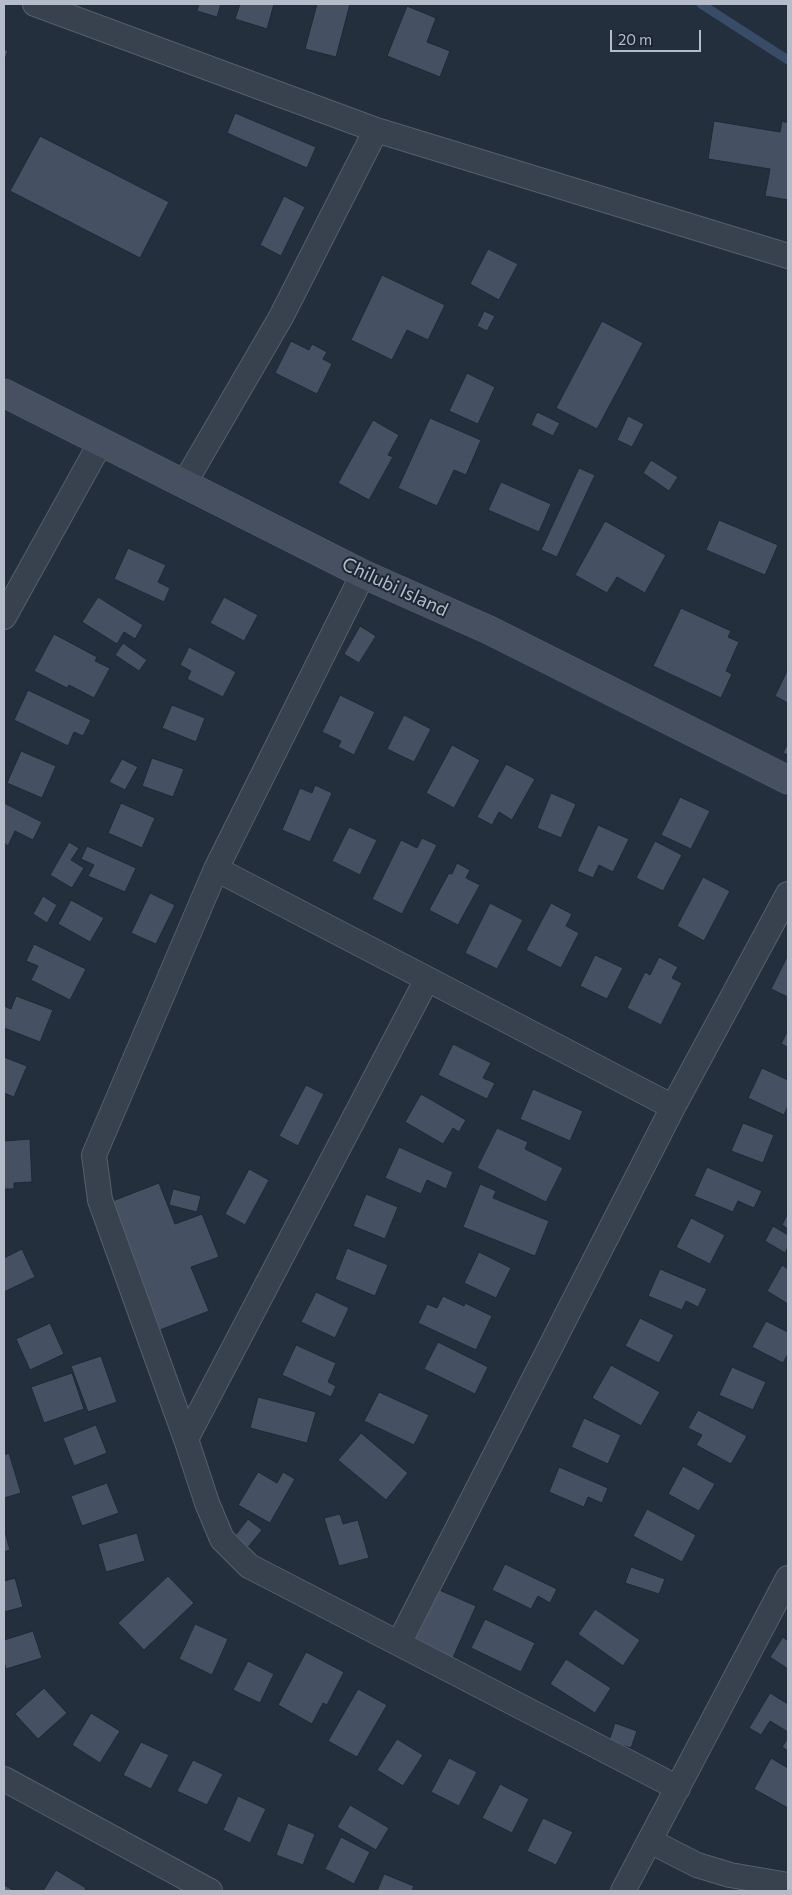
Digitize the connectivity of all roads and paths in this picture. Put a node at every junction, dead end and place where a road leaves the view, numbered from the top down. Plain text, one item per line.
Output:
1 (35, 4) edge
2 (376, 130) junction
3 (788, 256) edge
4 (4, 393) edge
5 (101, 442) junction
6 (184, 484) junction
7 (364, 574) junction
8 (4, 617) edge
9 (788, 780) edge
10 (216, 868) junction
11 (788, 894) edge
12 (427, 979) junction
13 (673, 1107) junction
14 (186, 1439) junction
15 (788, 1578) edge
16 (399, 1644) junction
17 (4, 1778) edge
18 (678, 1788) junction
19 (650, 1841) junction
20 (788, 1885) edge
21 (210, 1891) edge
22 (623, 1891) edge

1 - 2 street
2 - 3 street
2 - 6 street
4 - 5 street, Chilubi Island
5 - 6 street, Chilubi Island
5 - 8 street
6 - 7 street, Chilubi Island
7 - 9 street, Chilubi Island
7 - 10 street
10 - 12 street
10 - 14 street
11 - 13 street
12 - 13 street
12 - 14 street
13 - 16 street
14 - 16 street
15 - 18 street
16 - 18 street
17 - 21 street
18 - 19 street
19 - 20 street
19 - 22 street

